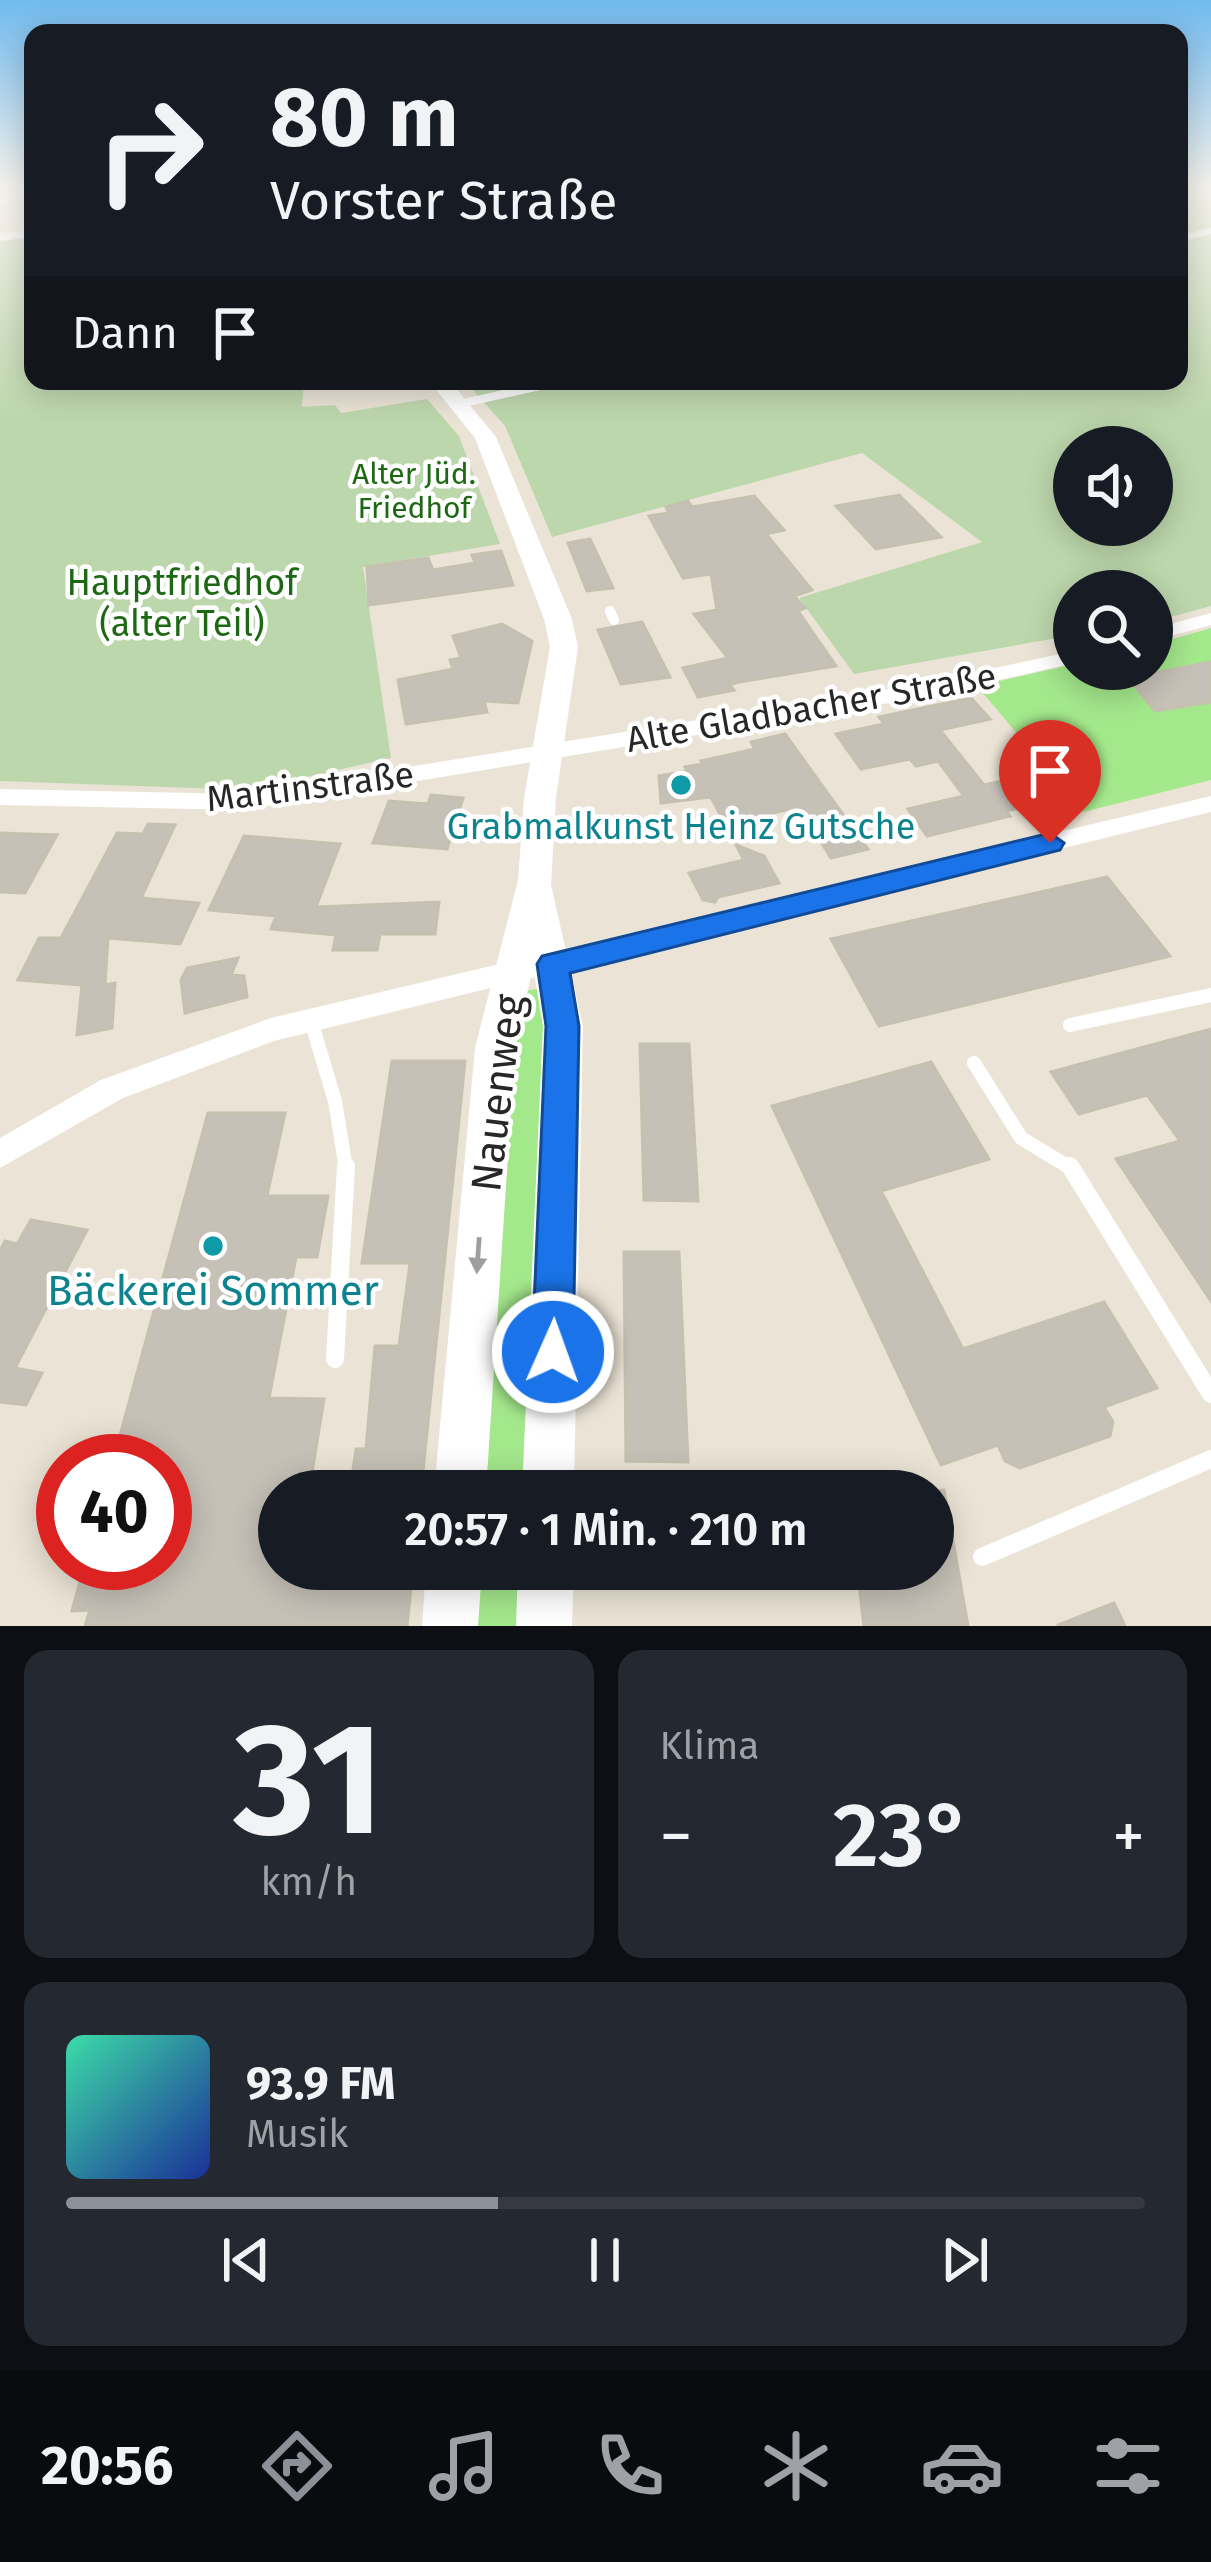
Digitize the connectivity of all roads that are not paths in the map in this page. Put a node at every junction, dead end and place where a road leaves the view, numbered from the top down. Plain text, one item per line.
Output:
1 (447, 390) edge
2 (522, 390) edge
3 (459, 404) junction
4 (1211, 619) edge
5 (1173, 629) edge
6 (1053, 662) edge
7 (546, 753) junction
8 (0, 797) edge
9 (1211, 804) edge
10 (533, 969) junction
11 (1211, 994) edge
12 (311, 1020) junction
13 (1070, 1025) dead end
14 (974, 1063) dead end
15 (0, 1154) edge
16 (335, 1359) dead end
17 (1211, 1394) edge
18 (1211, 1459) edge
19 (462, 1470) edge
20 (549, 1470) edge
21 (982, 1557) dead end
22 (453, 1590) edge
23 (545, 1590) edge
24 (450, 1626) edge
25 (544, 1626) edge

1 - 3 street, Nauenweg
2 - 3 lane
3 - 7 street, Nauenweg
4 - 5 street
6 - 7 street, Alte Gladbacher Straße
7 - 8 street, Martinstraße
7 - 10 street, Nauenweg
9 - 10 street
10 - 12 street
10 -> 19 street, Nauenweg
10 - 20 street, Nauenweg
11 - 13 lane
12 - 15 street
12 - 16 lane
14 - 17 lane
18 - 21 lane
22 - 24 street
23 - 25 street

